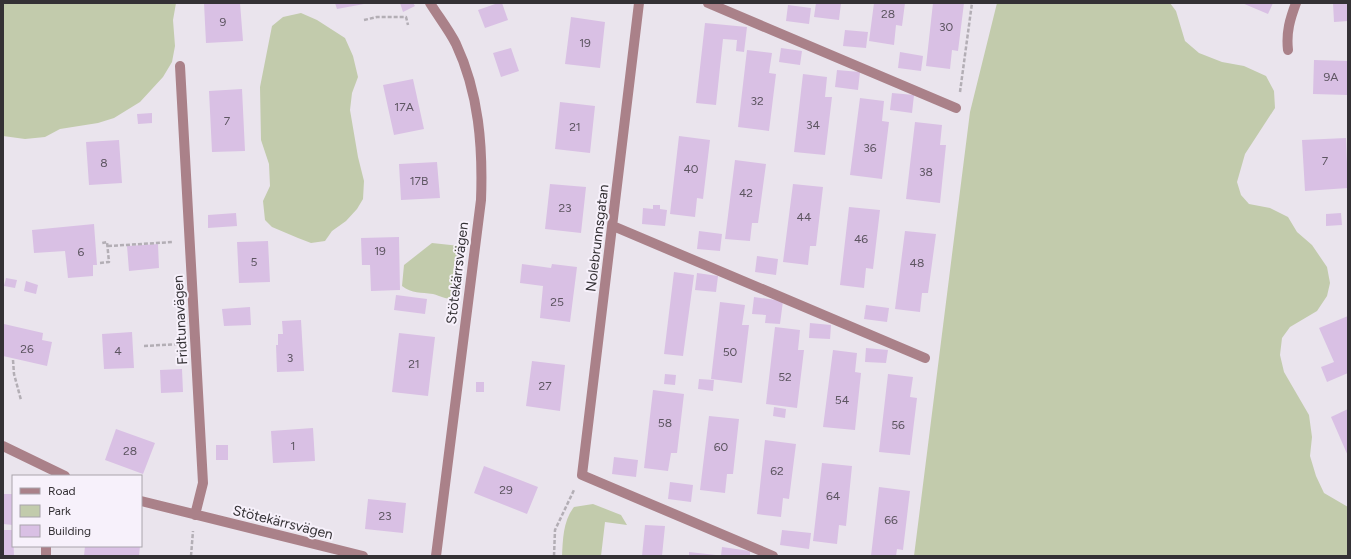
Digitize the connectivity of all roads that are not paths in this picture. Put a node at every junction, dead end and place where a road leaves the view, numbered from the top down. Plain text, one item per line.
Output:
1 (430, 3) edge
2 (639, 3) edge
3 (708, 3) edge
4 (1296, 3) edge
5 (1288, 50) dead end
6 (180, 66) dead end
7 (956, 108) road end
8 (613, 226) junction
9 (925, 358) dead end
10 (3, 446) edge
11 (53, 473) edge
12 (142, 502) edge
13 (195, 515) junction
14 (363, 556) edge
15 (436, 556) edge
16 (773, 556) edge

1 - 15 street, Stötekärrsvägen
2 - 8 street, Nolebrunnsgatan
3 - 7 street
4 - 5 street
6 - 13 street, Fridtunavägen
8 - 9 street
8 - 16 street, Nolebrunnsgatan
10 - 11 street
12 - 13 street
13 - 14 street, Stötekärrsvägen

